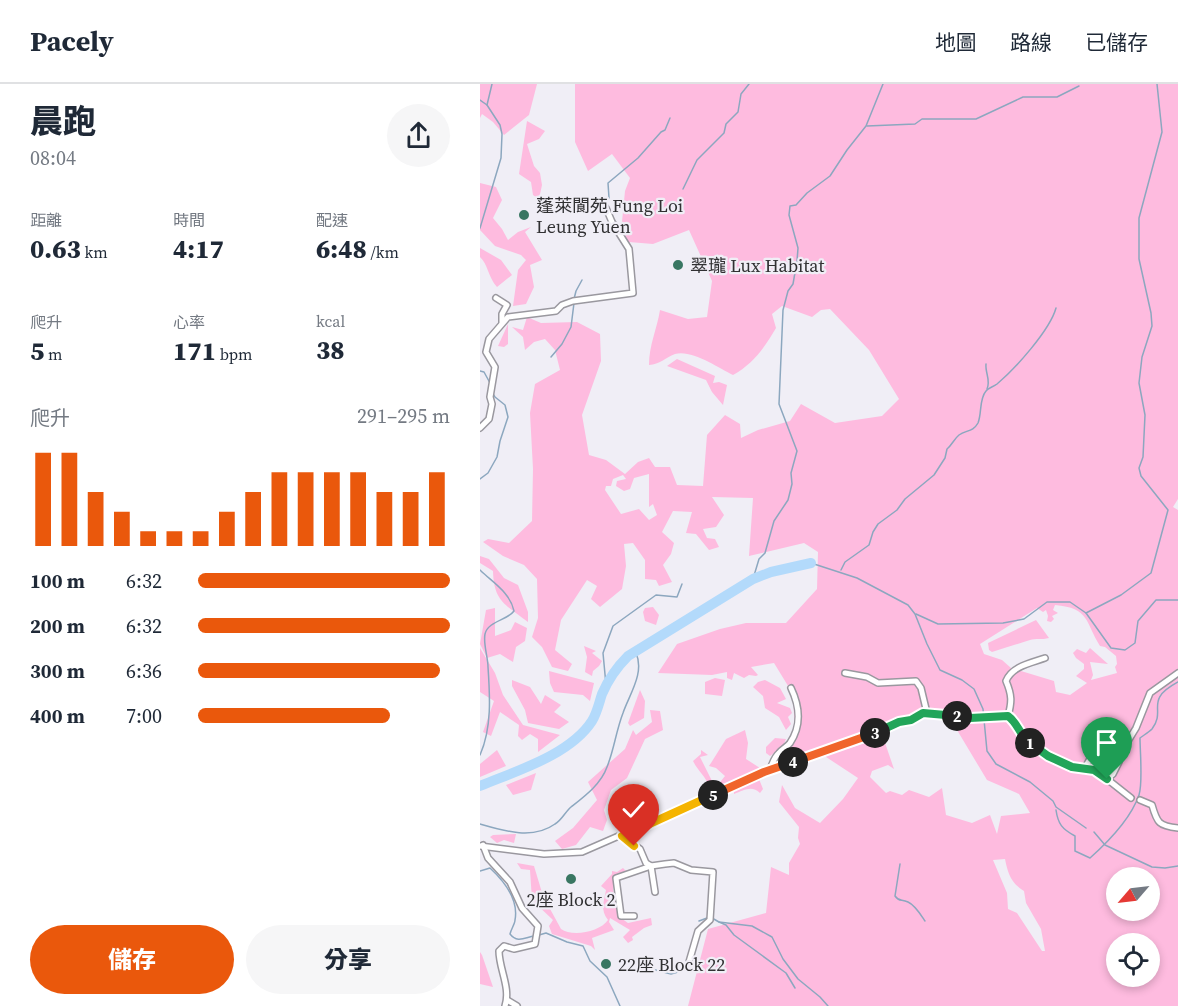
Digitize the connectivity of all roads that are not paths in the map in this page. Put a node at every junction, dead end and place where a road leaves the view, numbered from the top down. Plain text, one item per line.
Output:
1 (606, 208) dead end
2 (496, 298) dead end
3 (502, 322) junction
4 (480, 428) edge
5 (1045, 658) dead end
6 (845, 673) dead end
7 (1178, 673) edge
8 (792, 688) dead end
9 (927, 713) junction
10 (1008, 716) junction
11 (1122, 752) junction
12 (770, 770) junction
13 (1084, 770) junction
14 (1107, 779) junction
15 (1131, 798) dead end
16 (1140, 800) dead end
17 (1178, 828) edge
18 (622, 836) junction
19 (481, 845) edge
20 (651, 866) junction
21 (654, 892) dead end
22 (634, 916) dead end
23 (689, 962) dead end
24 (506, 1003) edge
25 (517, 1006) edge

1 - 3 street
2 - 3 street
3 - 4 street
5 - 10 street
6 - 9 street
7 - 11 street
8 - 12 street
9 - 10 street
9 - 12 street
10 - 13 street
11 - 13 street
11 - 14 street
12 - 18 street
13 - 14 street
14 - 15 street
16 - 17 street
18 - 19 street
18 - 20 street
19 - 24 street
20 - 21 street
20 - 22 street
20 - 23 street
24 - 25 street

